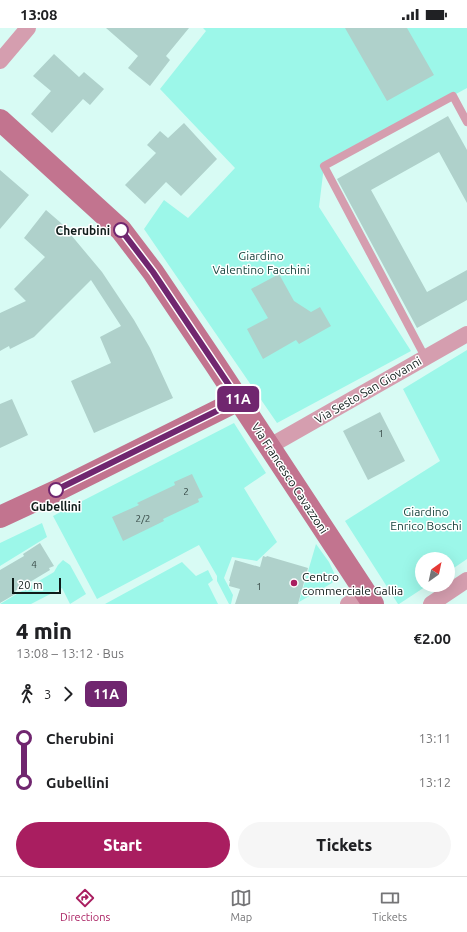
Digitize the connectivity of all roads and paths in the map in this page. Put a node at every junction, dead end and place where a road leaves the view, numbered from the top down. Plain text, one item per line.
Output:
1 (28, 28) edge
2 (0, 61) edge
3 (0, 120) edge
4 (467, 122) edge
5 (467, 334) edge
6 (425, 357) junction
7 (239, 400) junction
8 (270, 446) junction
9 (0, 517) edge
10 (467, 580) edge
11 (370, 599) edge
12 (348, 604) edge
13 (430, 604) edge

1 - 2 street
3 - 7 street, Via Francesco Cavazzoni
4 - 6 lane
5 - 6 street, Via Sesto San Giovanni
6 - 8 street, Via Sesto San Giovanni
7 - 8 street, Via Francesco Cavazzoni
7 - 9 street
8 - 11 street, Via Francesco Cavazzoni
10 - 13 street
11 - 12 street

